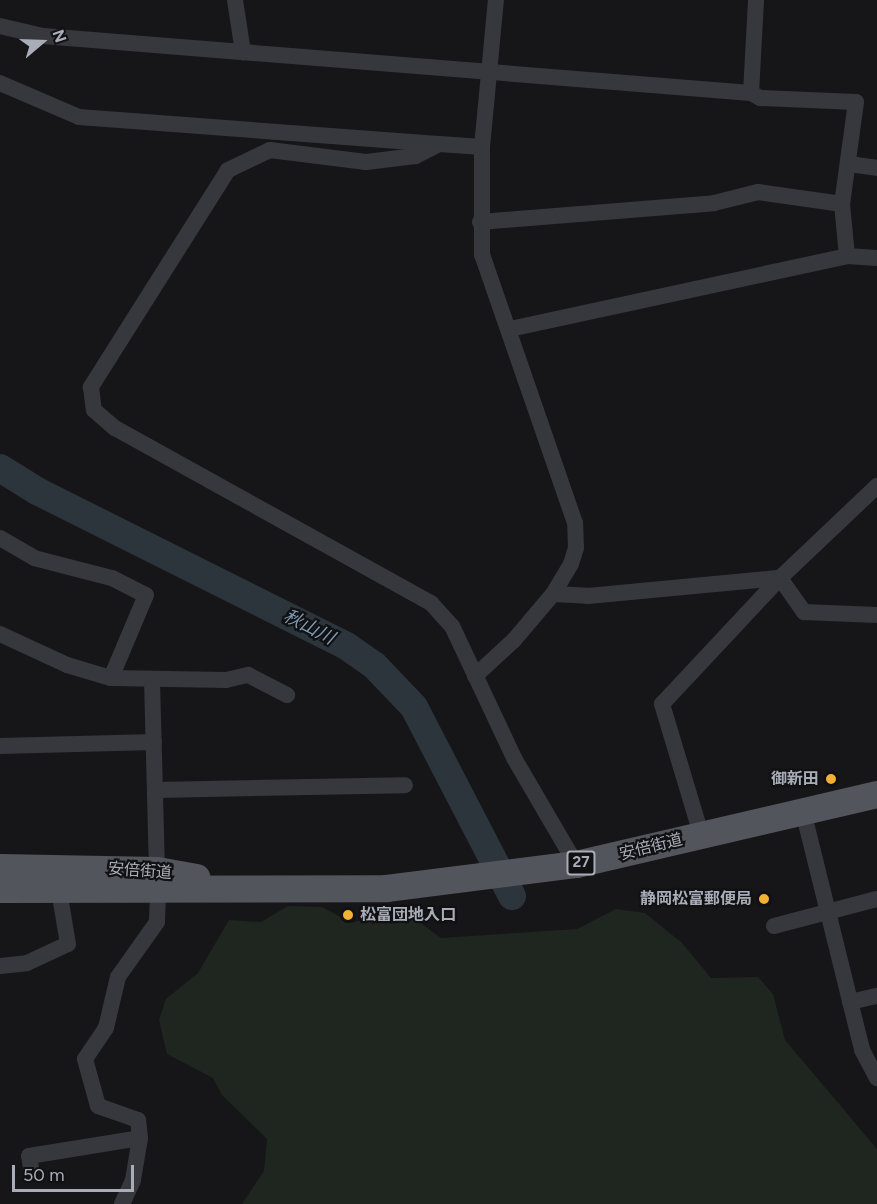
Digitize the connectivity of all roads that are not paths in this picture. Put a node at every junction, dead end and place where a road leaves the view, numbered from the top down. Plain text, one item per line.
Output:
1 (235, 0) edge
2 (496, 0) edge
3 (756, 0) edge
4 (0, 26) edge
5 (243, 52) junction
6 (490, 72) junction
7 (0, 83) edge
8 (751, 93) junction
9 (439, 144) junction
10 (482, 147) junction
11 (849, 164) junction
12 (877, 168) edge
13 (842, 204) junction
14 (480, 222) junction
15 (847, 256) junction
16 (877, 258) edge
17 (510, 329) junction
18 (875, 490) edge
19 (0, 538) edge
20 (780, 578) junction
21 (553, 594) junction
22 (877, 615) edge
23 (0, 634) edge
24 (476, 676) junction
25 (111, 678) junction
26 (152, 680) junction
27 (287, 695) dead end
28 (154, 742) junction
29 (0, 746) edge
30 (405, 785) dead end
31 (155, 790) junction
32 (877, 794) edge
33 (803, 811) junction
34 (701, 834) junction
35 (576, 864) junction
36 (0, 867) edge
37 (157, 880) junction
38 (0, 889) edge
39 (59, 890) junction
40 (877, 899) edge
41 (828, 913) junction
42 (774, 926) dead end
43 (0, 966) edge
44 (877, 996) edge
45 (850, 1002) junction
46 (877, 1078) edge
47 (140, 1138) junction
48 (31, 1168) dead end
49 (122, 1204) edge

1 - 5 street
2 - 6 street
3 - 8 street
4 - 5 street
5 - 6 street
6 - 8 street
6 - 10 street
7 - 9 street
8 - 11 street
9 - 10 street
9 - 24 street
10 - 14 street
11 - 12 street
11 - 13 street
13 - 14 street
13 - 15 street
14 - 17 street
15 - 16 street
15 - 17 street
17 - 21 street
18 - 20 street
19 - 25 street
20 - 21 street
20 - 22 street
20 - 34 street
21 - 24 street
23 - 25 street
24 - 35 street
25 - 26 street
26 - 27 street
26 - 28 street
28 - 29 street
28 - 31 street
30 - 31 street
31 - 37 street
32 - 33 main road, 安倍街道 / 27
33 - 34 main road, 安倍街道 / 27
33 - 41 street
34 - 35 main road, 安倍街道 / 27
35 - 37 main road, 安倍街道 / 27
36 - 37 main road, 安倍街道 / 27
37 - 39 main road, 安倍街道 / 27
37 - 47 street
38 - 39 main road, 安倍街道 / 27
39 - 43 street
40 - 41 street
41 - 42 street
41 - 45 street
44 - 45 street
45 - 46 street
47 - 48 street
47 - 49 street

